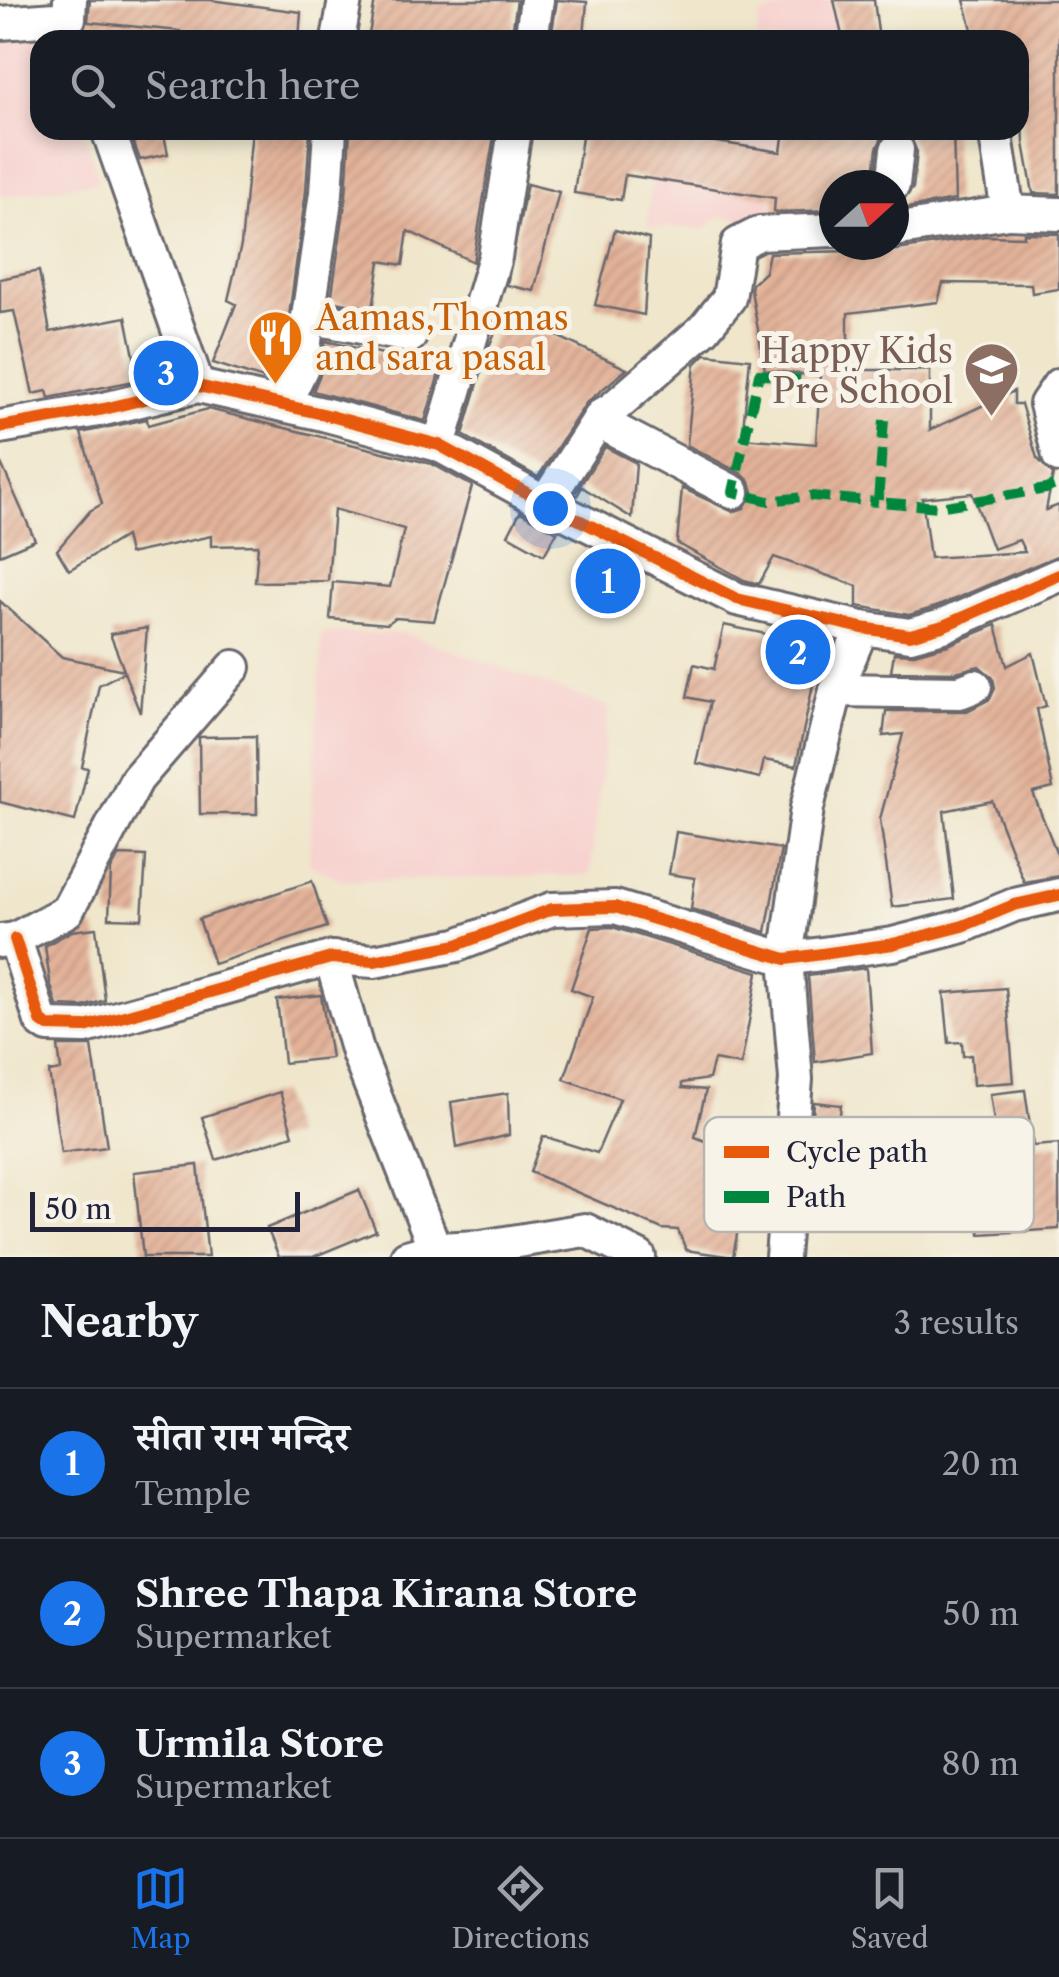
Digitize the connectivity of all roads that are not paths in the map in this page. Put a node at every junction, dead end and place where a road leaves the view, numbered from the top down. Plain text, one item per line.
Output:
1 (345, 0) edge
2 (537, 0) edge
3 (72, 19) edge
4 (0, 23) edge
5 (340, 30) edge
6 (533, 30) edge
7 (112, 140) edge
8 (329, 140) edge
9 (513, 140) edge
10 (997, 140) edge
11 (896, 150) dead end
12 (894, 170) edge
13 (1008, 212) junction
14 (1059, 214) edge
15 (909, 228) edge
16 (819, 231) edge
17 (308, 318) junction
18 (410, 336) dead end
19 (1059, 384) edge
20 (198, 386) junction
21 (284, 405) junction
22 (598, 421) junction
23 (0, 427) edge
24 (439, 444) junction
25 (1059, 456) edge
26 (733, 492) dead end
27 (545, 503) junction
28 (1059, 576) edge
29 (862, 628) junction
30 (234, 667) dead end
31 (976, 686) dead end
32 (836, 690) junction
33 (1059, 895) edge
34 (7, 940) edge
35 (332, 958) junction
36 (786, 959) junction
37 (793, 1117) edge
38 (784, 1232) edge
39 (421, 1253) edge
40 (639, 1257) edge
41 (782, 1257) edge

1 - 5 street
2 - 6 street
3 - 4 street
7 - 20 street
8 - 17 street
9 - 24 street
10 - 13 street
11 - 12 street
13 - 14 street
13 - 15 street
16 - 22 street
17 - 18 street
17 - 21 street
19 - 25 street
20 - 21 street
20 - 23 street
21 - 24 street
22 - 26 street
22 - 27 street
24 - 27 street
27 - 29 street
28 - 29 street
29 - 32 street
30 - 34 street
31 - 32 street
32 - 36 street
33 - 36 street
34 - 35 street
35 - 36 street
35 - 39 street
36 - 37 street
38 - 41 street
39 - 40 street

